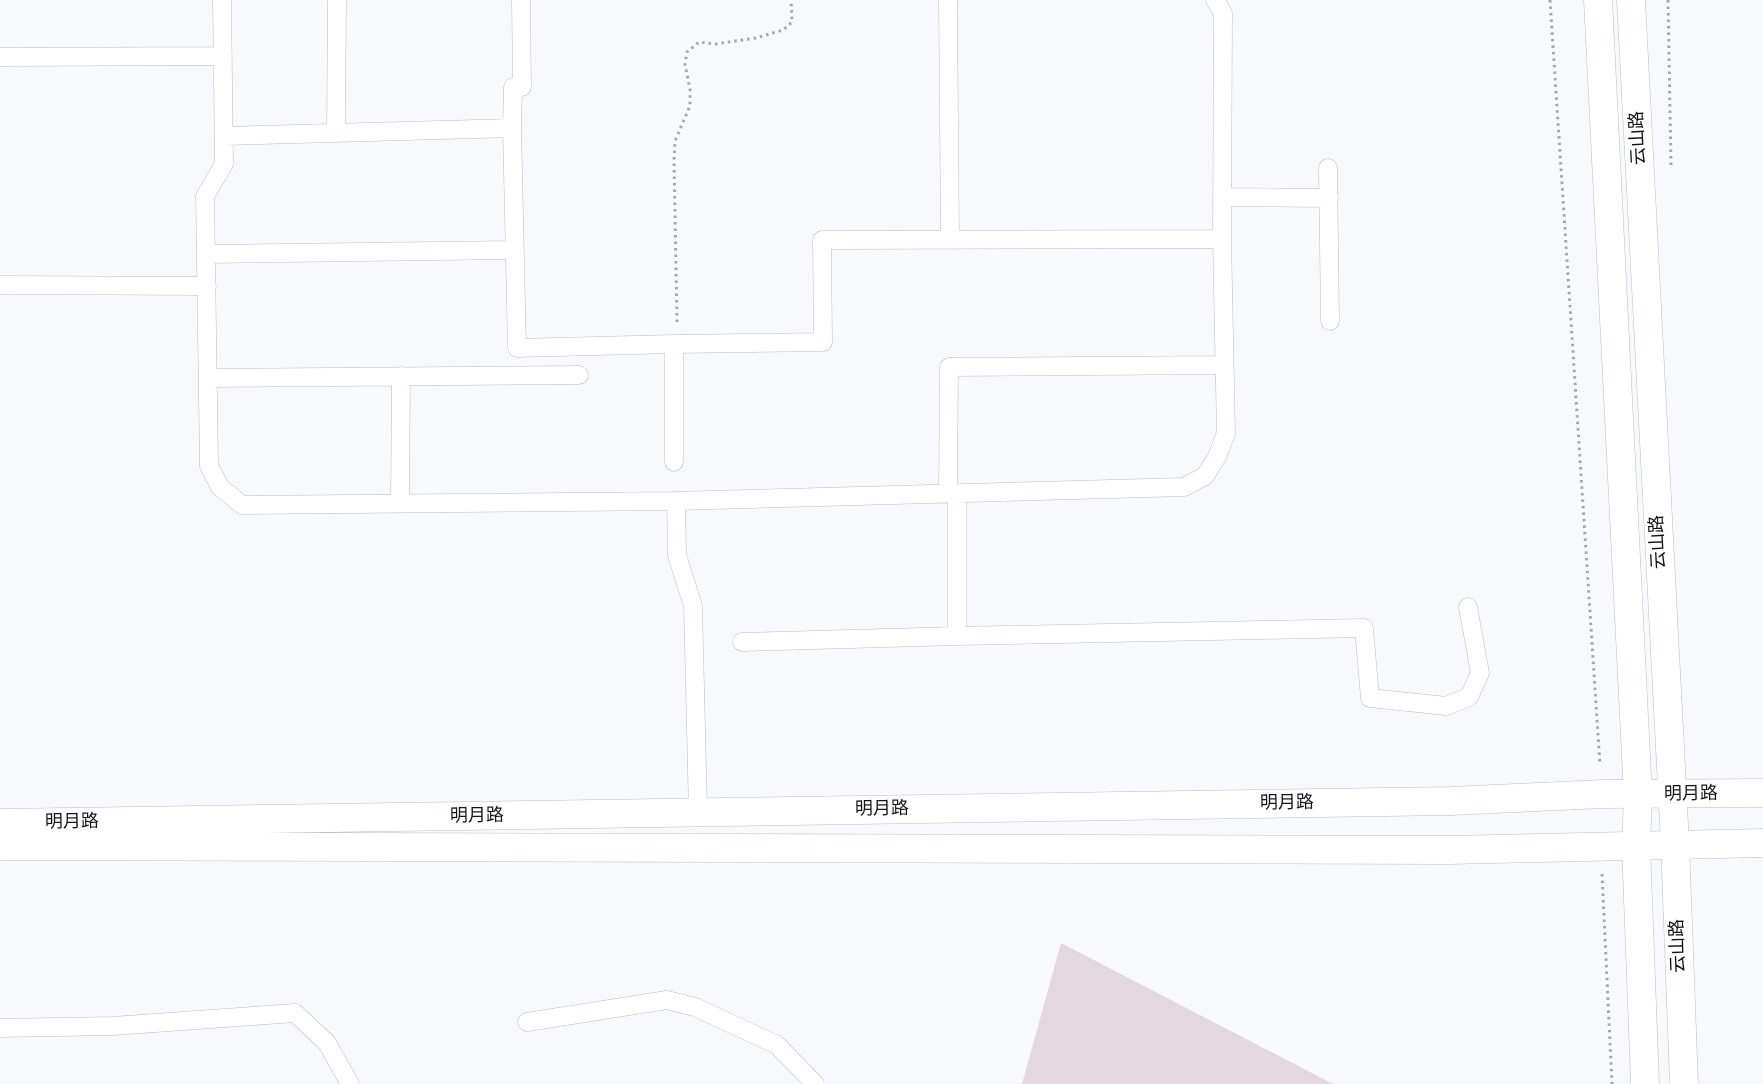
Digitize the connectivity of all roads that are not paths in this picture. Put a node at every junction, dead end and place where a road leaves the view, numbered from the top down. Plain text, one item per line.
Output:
1 (222, 0) edge
2 (337, 0) edge
3 (521, 0) edge
4 (948, 0) edge
5 (1215, 0) edge
6 (1598, 0) edge
7 (1631, 0) edge
8 (222, 56) junction
9 (0, 57) edge
10 (512, 128) junction
11 (336, 132) junction
12 (224, 136) junction
13 (1328, 168) dead end
14 (1222, 197) junction
15 (1329, 198) junction
16 (1222, 239) junction
17 (950, 240) junction
18 (513, 250) junction
19 (206, 254) junction
20 (0, 285) edge
21 (207, 286) junction
22 (1330, 321) dead end
23 (676, 344) junction
24 (1224, 365) junction
25 (579, 375) dead end
26 (401, 376) junction
27 (208, 378) junction
28 (674, 462) dead end
29 (953, 493) junction
30 (675, 501) junction
31 (400, 504) junction
32 (1468, 608) dead end
33 (958, 636) junction
34 (742, 642) dead end
35 (1763, 793) edge
36 (1672, 794) junction
37 (1638, 796) junction
38 (698, 812) junction
39 (0, 823) edge
40 (1763, 843) edge
41 (1675, 844) junction
42 (0, 846) edge
43 (1636, 846) junction
44 (527, 1022) dead end
45 (0, 1028) edge
46 (350, 1084) edge
47 (815, 1084) edge
48 (1645, 1084) edge
49 (1684, 1084) edge

1 - 8 lane
2 - 11 lane
3 - 10 lane
4 - 17 lane
5 - 14 lane
6 - 37 street, 云山路
7 - 36 street, 云山路
8 - 9 lane
8 - 12 lane
10 - 11 lane
10 - 18 lane
11 - 12 lane
12 - 19 lane
13 - 15 lane
14 - 15 lane
14 - 16 lane
15 - 22 lane
16 - 17 lane
16 - 24 lane
17 - 23 lane
18 - 19 lane
18 - 23 lane
19 - 21 lane
20 - 21 lane
21 - 27 lane
23 - 28 lane
24 - 29 lane
24 - 29 lane
25 - 26 lane
26 - 27 lane
26 - 31 lane
27 - 31 lane
29 - 30 lane
29 - 33 lane
30 - 31 lane
30 - 38 lane
32 - 33 lane
33 - 34 lane
35 - 36 street, 明月路
36 - 37 street, 明月路
36 - 41 street, 云山路
37 - 38 street, 明月路
37 - 43 street, 云山路
38 - 39 street, 明月路
40 - 41 street, 明月路
41 - 43 street, 明月路
41 - 49 street, 云山路
42 - 43 street, 明月路
43 - 48 street, 云山路
44 - 47 lane
45 - 46 lane

